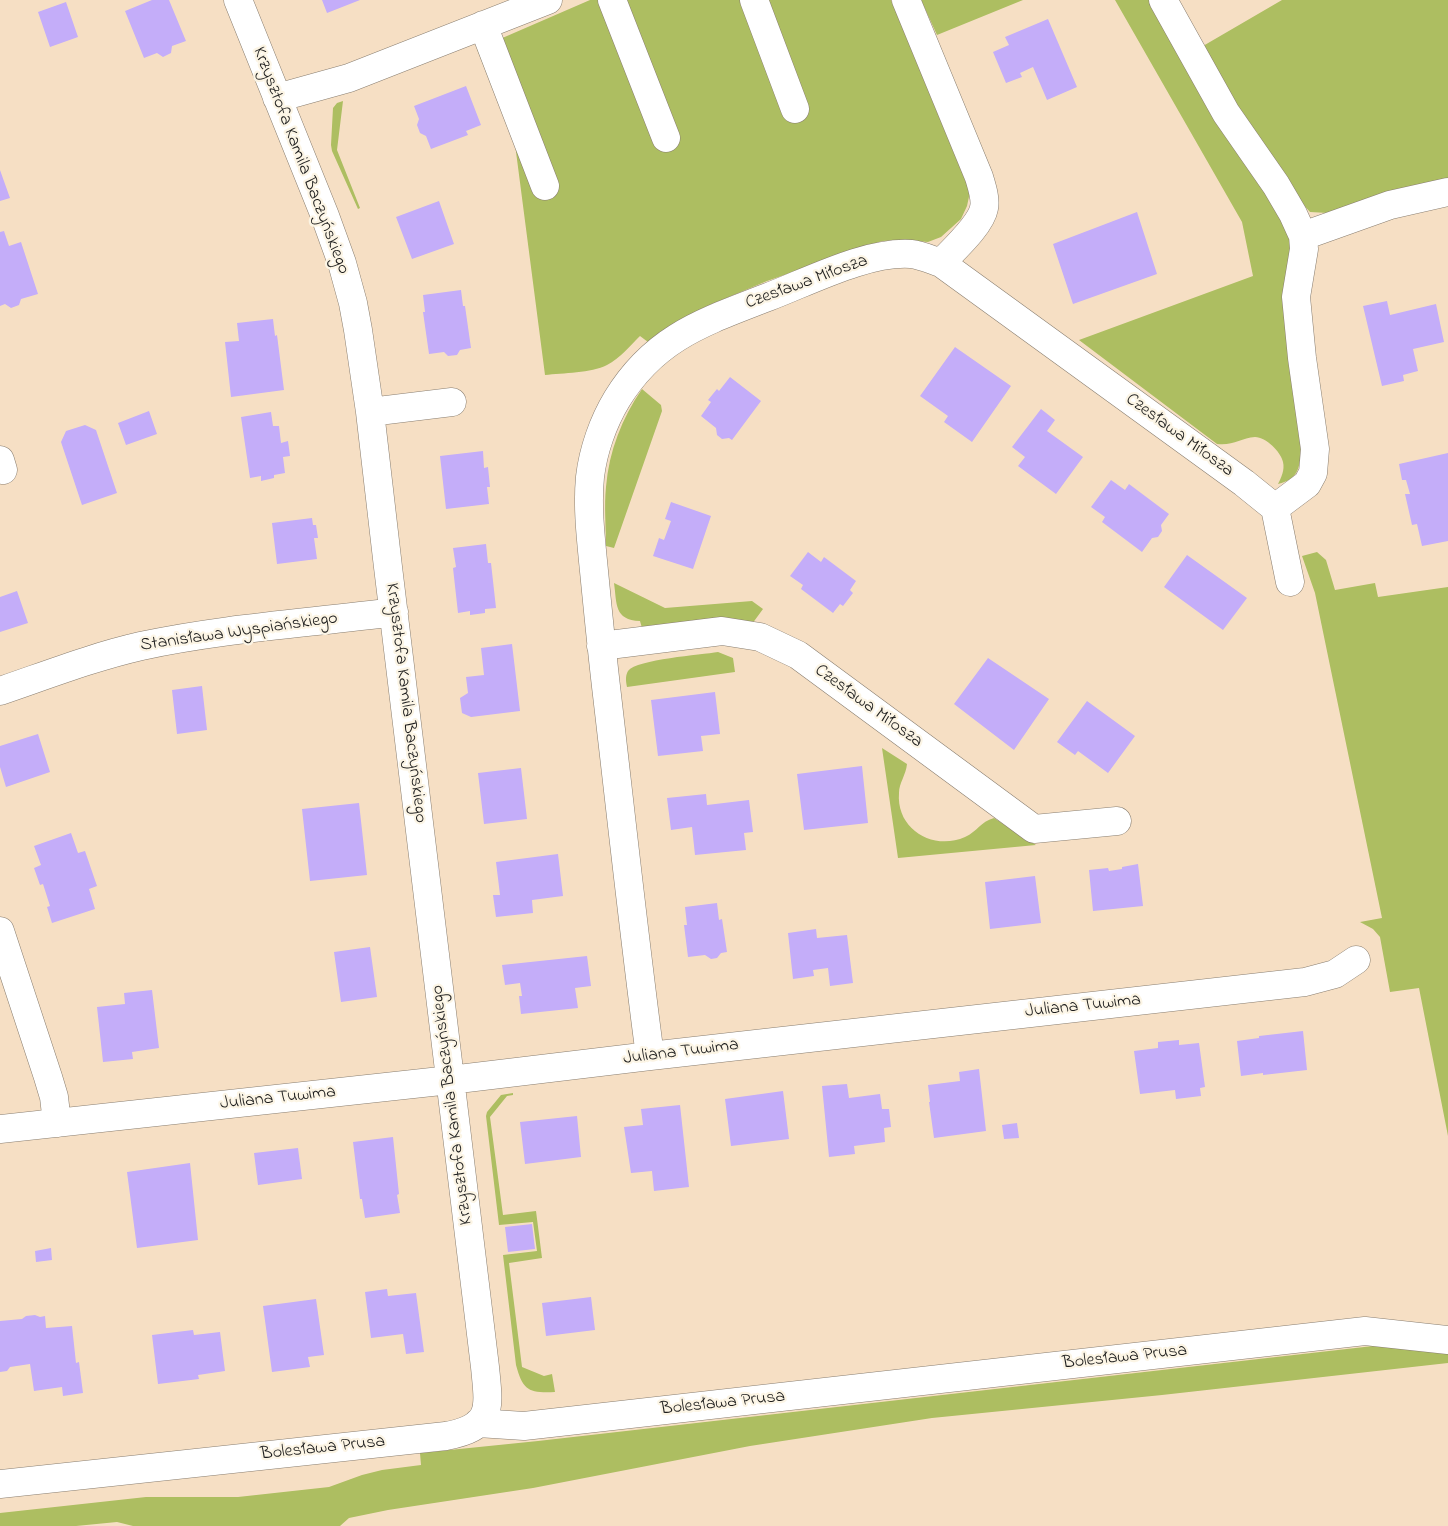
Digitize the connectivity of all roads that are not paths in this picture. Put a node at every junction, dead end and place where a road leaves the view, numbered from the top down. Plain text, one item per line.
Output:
1 (238, 0) edge
2 (548, 0) edge
3 (612, 0) edge
4 (754, 0) edge
5 (906, 0) edge
6 (1163, 0) edge
7 (483, 25) junction
8 (277, 98) junction
9 (795, 109) dead end
10 (666, 138) dead end
11 (545, 186) dead end
12 (1448, 192) edge
13 (1303, 236) junction
14 (941, 263) junction
15 (452, 402) dead end
16 (370, 412) junction
17 (1275, 508) junction
18 (1290, 582) dead end
19 (394, 612) junction
20 (602, 646) junction
21 (0, 691) edge
22 (1117, 821) dead end
23 (0, 931) edge
24 (1356, 960) dead end
25 (650, 1056) junction
26 (450, 1080) junction
27 (57, 1123) junction
28 (0, 1129) edge
29 (1448, 1340) edge
30 (478, 1423) junction
31 (0, 1484) edge

1 - 8 street, Krzysztofa Kamila Baczyńskiego
2 - 7 street
3 - 10 street
4 - 9 street
5 - 14 street
6 - 13 street
7 - 8 street
7 - 11 street
8 - 16 street, Krzysztofa Kamila Baczyńskiego
12 - 13 street
13 - 17 street
14 - 17 street, Czesława Miłosza
14 - 20 street, Czesława Miłosza
15 - 16 street
16 - 19 street, Krzysztofa Kamila Baczyńskiego
17 - 18 street
19 - 21 street, Stanisława Wyspiańskiego
19 - 26 street, Krzysztofa Kamila Baczyńskiego
20 - 22 street, Czesława Miłosza
20 - 25 street, Czesława Miłosza
23 - 27 street
24 - 25 street, Juliana Tuwima
25 - 26 street, Juliana Tuwima
26 - 27 street, Juliana Tuwima
26 - 30 street, Krzysztofa Kamila Baczyńskiego
27 - 28 street, Juliana Tuwima
29 - 30 street, Bolesława Prusa
30 - 31 street, Bolesława Prusa

